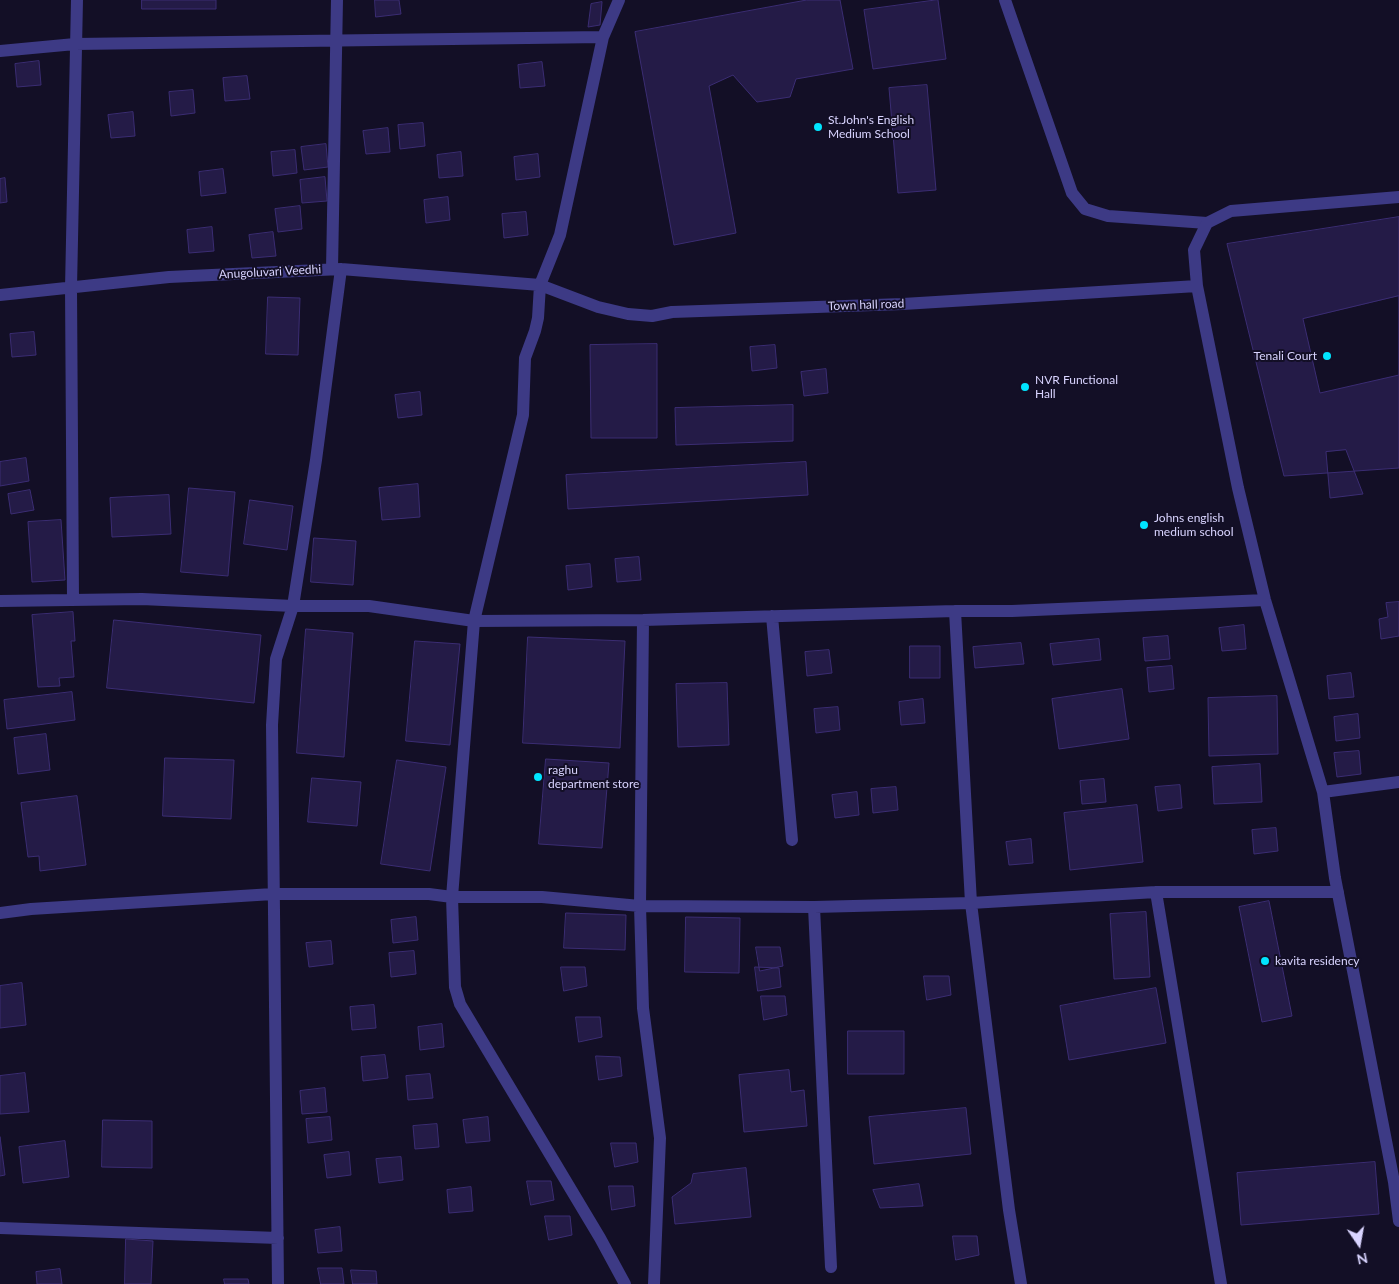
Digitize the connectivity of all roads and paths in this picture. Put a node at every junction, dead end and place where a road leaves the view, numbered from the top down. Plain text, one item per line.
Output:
1 (77, 0) edge
2 (337, 0) edge
3 (619, 0) edge
4 (1004, 0) edge
5 (603, 37) junction
6 (337, 40) junction
7 (75, 44) junction
8 (0, 52) edge
9 (1399, 197) edge
10 (1207, 224) junction
11 (336, 269) junction
12 (540, 285) junction
13 (1198, 286) junction
14 (71, 288) junction
15 (0, 295) edge
16 (73, 600) junction
17 (1265, 600) junction
18 (0, 601) edge
19 (293, 606) junction
20 (955, 611) junction
21 (772, 616) junction
22 (643, 620) junction
23 (474, 621) junction
24 (1399, 782) edge
25 (1323, 792) junction
26 (792, 840) dead end
27 (1156, 892) junction
28 (1338, 892) junction
29 (273, 894) junction
30 (452, 897) junction
31 (971, 903) junction
32 (640, 906) junction
33 (814, 907) junction
34 (0, 913) edge
35 (1396, 1182) edge
36 (1399, 1221) edge
37 (0, 1228) edge
38 (278, 1238) junction
39 (831, 1267) dead end
40 (278, 1284) edge
41 (625, 1284) edge
42 (654, 1284) edge
43 (1021, 1284) edge
44 (1221, 1284) edge

1 - 7 street
2 - 6 street
3 - 5 street
4 - 10 street
5 - 6 street
5 - 12 street
6 - 7 street
6 - 11 street
7 - 8 street
7 - 14 street
9 - 10 street
10 - 13 street
11 - 12 street, Anugoluvari Veedhi
11 - 14 street, Anugoluvari Veedhi
11 - 19 street
12 - 13 street, Town hall road
12 - 23 street
13 - 17 street
14 - 15 street, Anugoluvari Veedhi
14 - 16 street
16 - 18 street
16 - 19 street
17 - 20 street
17 - 25 street
19 - 23 street
19 - 29 street
20 - 21 street
20 - 31 street
21 - 22 street
21 - 26 street
22 - 23 street
22 - 32 street
23 - 30 street
24 - 25 street
25 - 28 street
27 - 28 street
27 - 31 street
27 - 44 street
28 - 35 street
29 - 30 street
29 - 34 street
29 - 38 street
30 - 32 street
30 - 41 street
31 - 33 street
31 - 43 street
32 - 33 street
32 - 42 street
33 - 39 street
35 - 36 street
37 - 38 street
38 - 40 street

